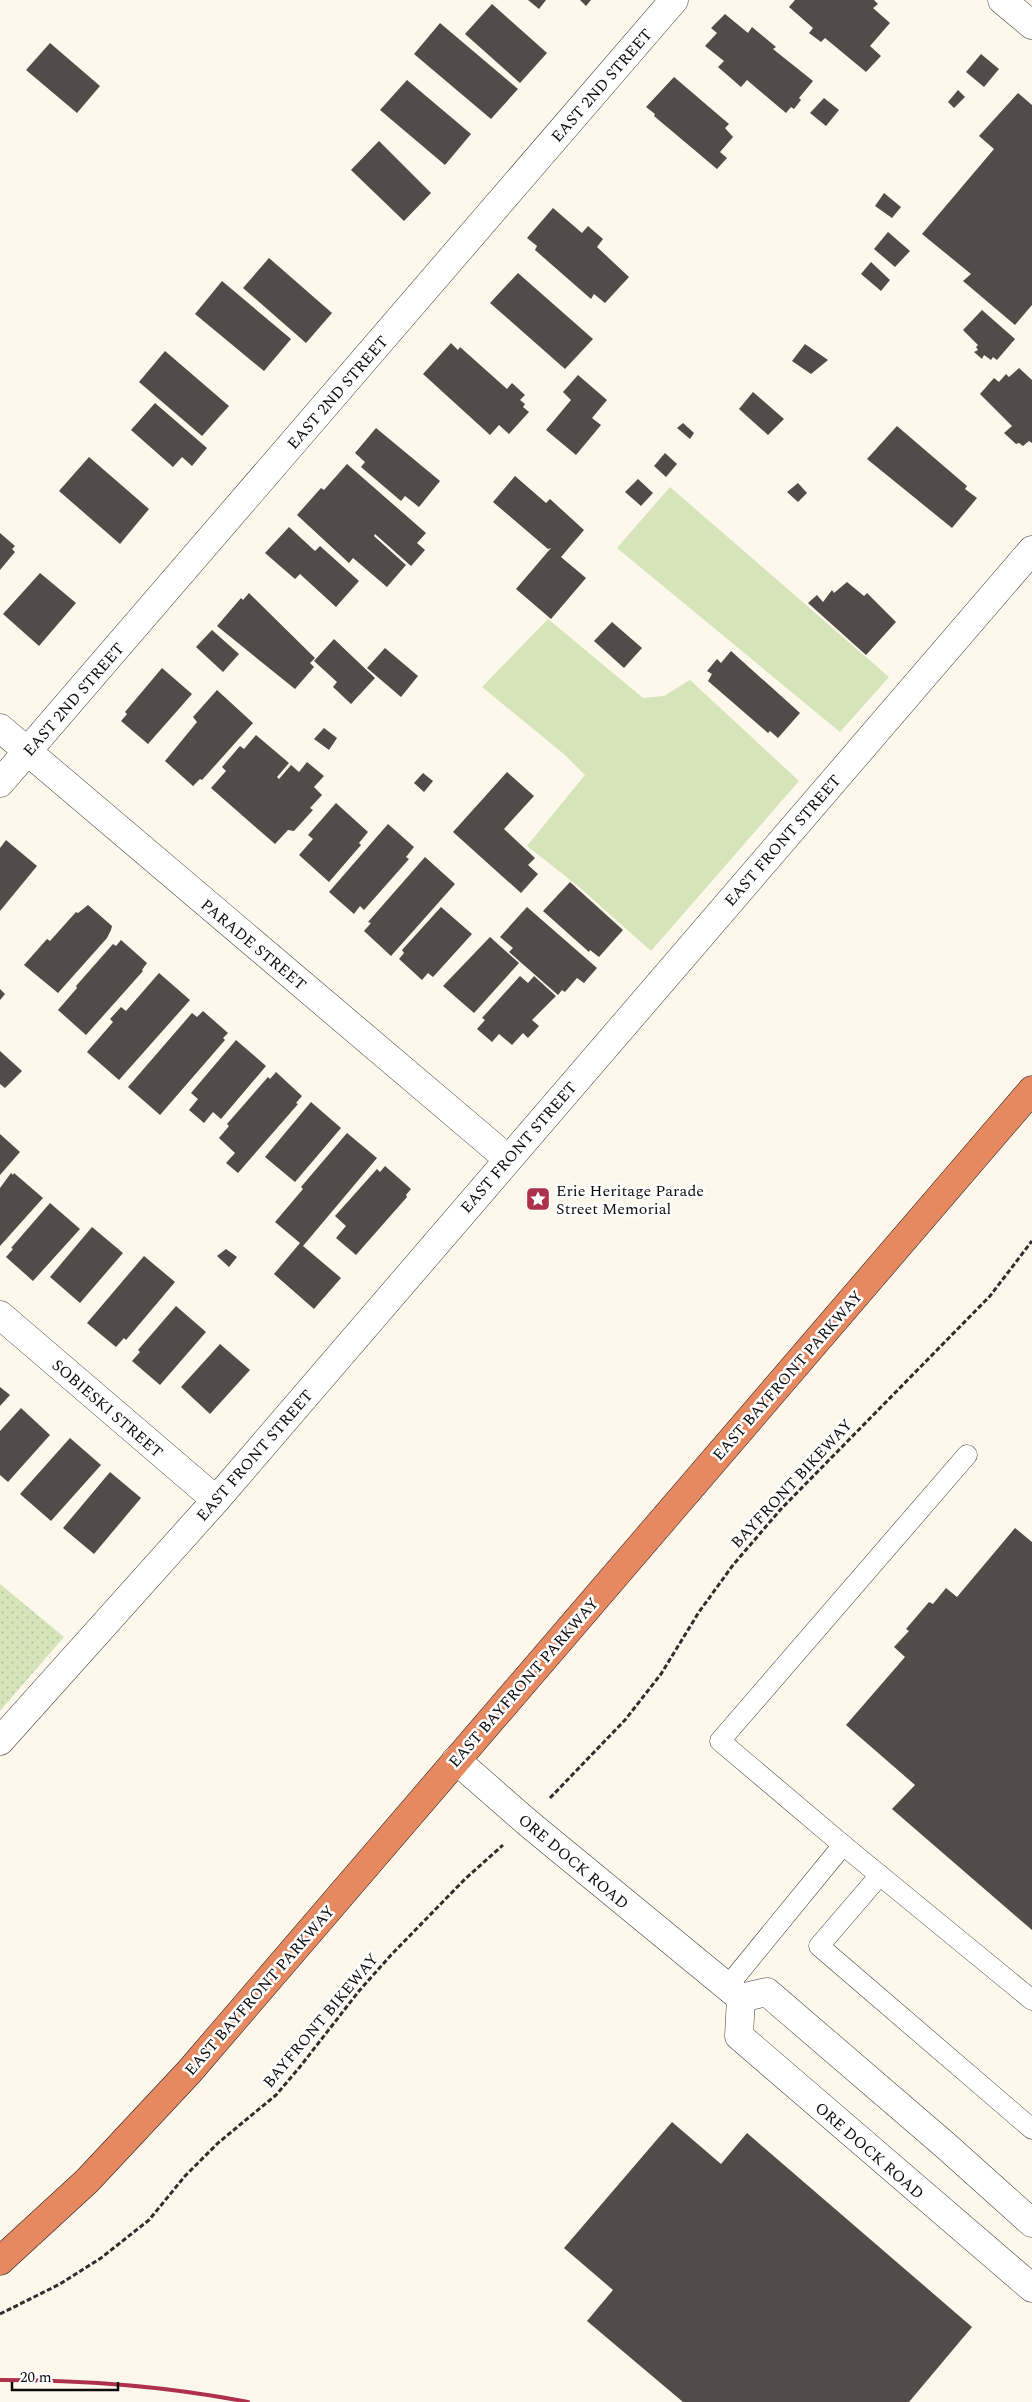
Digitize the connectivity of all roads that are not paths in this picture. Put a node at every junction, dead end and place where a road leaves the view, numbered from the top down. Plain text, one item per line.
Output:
1 (674, 0) edge
2 (1002, 0) edge
3 (1032, 25) edge
4 (1032, 550) edge
5 (0, 728) edge
6 (28, 752) junction
7 (0, 784) edge
8 (1032, 1090) edge
9 (508, 1159) junction
10 (0, 1315) edge
11 (968, 1455) dead end
12 (216, 1500) junction
13 (0, 1741) edge
14 (456, 1760) junction
15 (843, 1845) junction
16 (880, 1875) junction
17 (734, 1992) junction
18 (1032, 2000) edge
19 (1032, 2129) edge
20 (1032, 2223) edge
21 (0, 2261) edge
22 (1032, 2288) edge

1 - 6 street, EAST 2ND STREET
2 - 3 street
4 - 9 street, EAST FRONT STREET
5 - 6 street, PARADE STREET
6 - 7 street, EAST 2ND STREET
6 - 9 street, PARADE STREET
8 - 14 highway, EAST BAYFRONT PARKWAY
9 - 12 street, EAST FRONT STREET
10 - 12 street, SOBIESKI STREET
11 - 15 lane
12 - 13 street, EAST FRONT STREET
14 - 17 street, ORE DOCK ROAD
14 - 21 highway, EAST BAYFRONT PARKWAY
15 - 16 lane
15 - 17 lane
16 - 18 lane
16 - 19 lane
17 - 20 street
17 - 22 street, ORE DOCK ROAD

